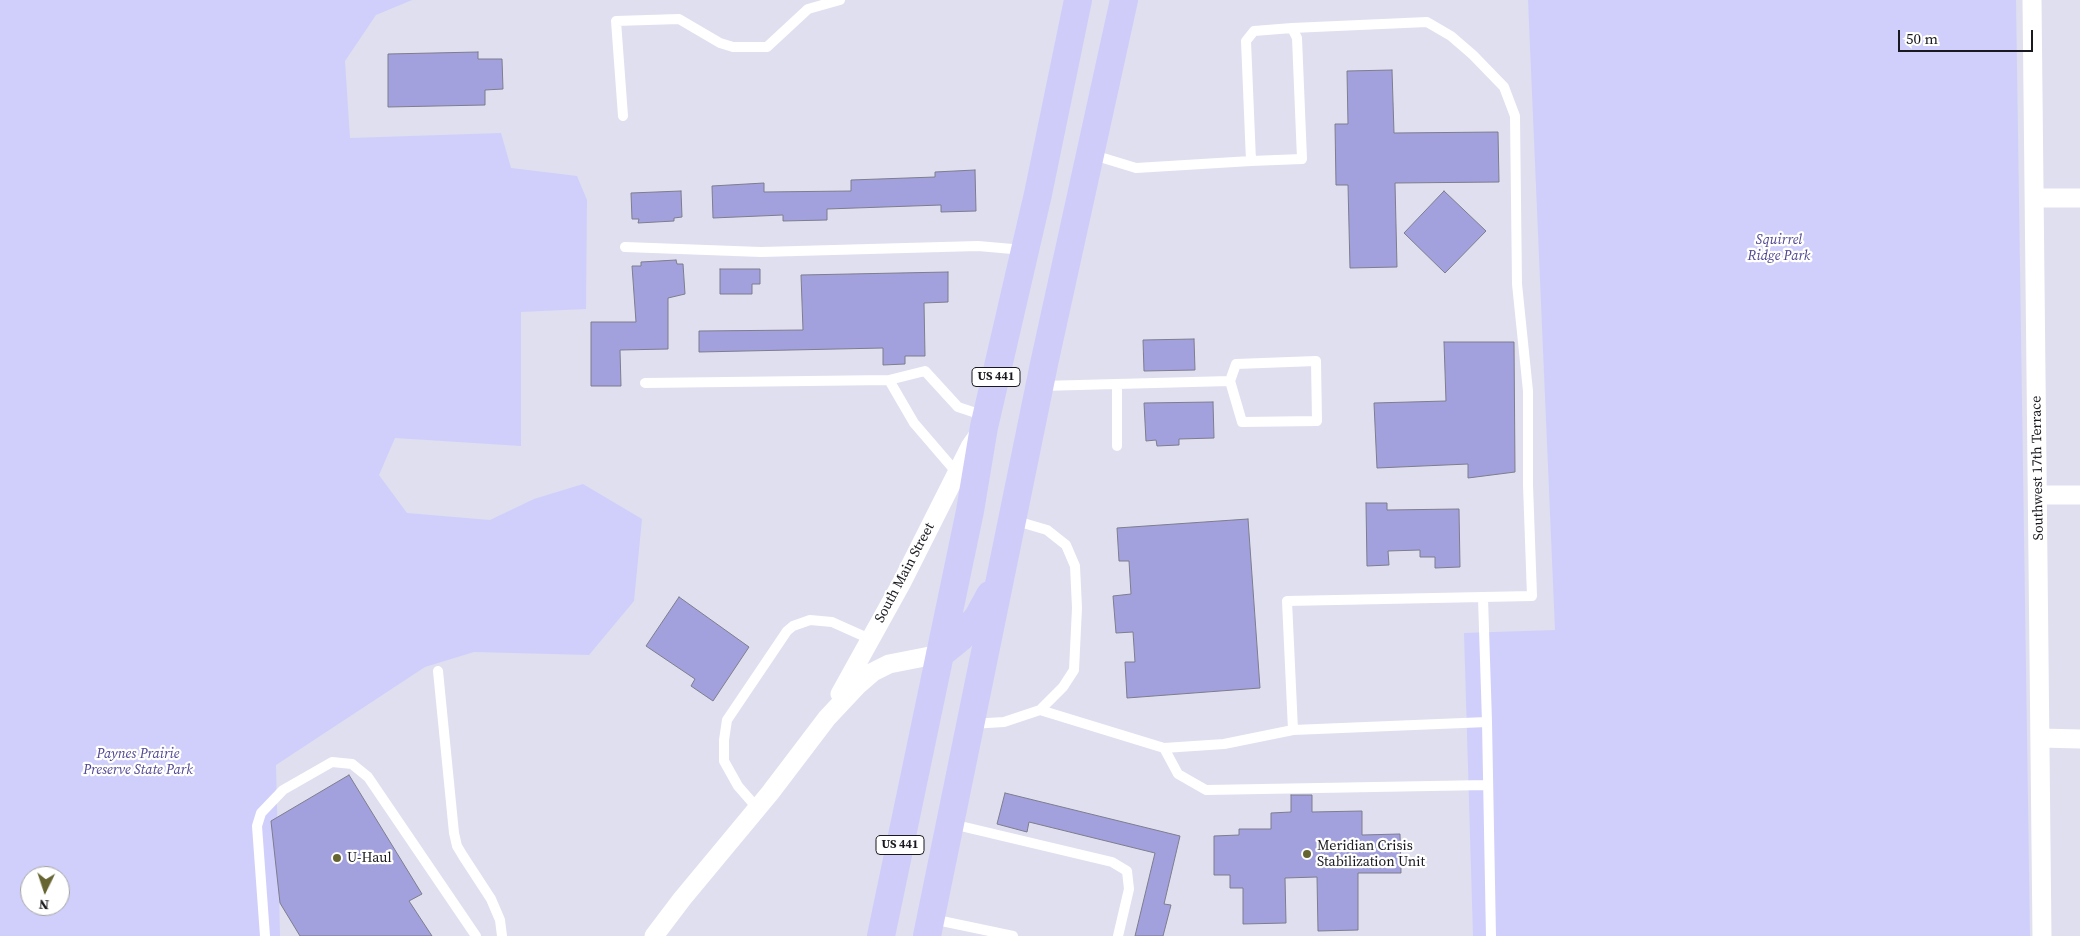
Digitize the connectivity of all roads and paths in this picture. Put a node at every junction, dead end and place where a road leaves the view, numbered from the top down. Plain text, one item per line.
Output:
1 (840, 0) edge
2 (1078, 0) edge
3 (1124, 0) edge
4 (2032, 0) edge
5 (1292, 28) junction
6 (623, 116) dead end
7 (1049, 142) junction
8 (1089, 154) junction
9 (1251, 161) junction
10 (2035, 198) junction
11 (2080, 198) edge
12 (625, 248) dead end
13 (1026, 250) junction
14 (889, 380) junction
15 (1230, 382) junction
16 (645, 383) dead end
17 (1117, 385) junction
18 (1040, 386) junction
19 (985, 422) junction
20 (1117, 446) dead end
21 (957, 473) junction
22 (2039, 495) junction
23 (2080, 495) edge
24 (970, 511) junction
25 (1012, 520) junction
26 (1000, 577) junction
27 (1483, 598) junction
28 (870, 639) junction
29 (940, 654) junction
30 (438, 671) dead end
31 (1040, 710) junction
32 (826, 718) junction
33 (1487, 722) junction
34 (970, 724) junction
35 (1292, 730) junction
36 (2041, 738) junction
37 (2080, 739) edge
38 (1164, 748) junction
39 (1487, 785) junction
40 (758, 808) junction
41 (950, 823) junction
42 (929, 927) edge
43 (976, 932) edge
44 (996, 934) edge
45 (265, 936) edge
46 (476, 936) edge
47 (502, 936) edge
48 (654, 936) edge
49 (881, 936) edge
50 (1013, 936) edge
51 (1118, 936) edge
52 (1491, 936) edge
53 (2042, 936) edge

1 - 6 lane
2 - 7 main road, US 441
3 - 8 main road, US 441
4 - 10 street, Southwest 17th Terrace
5 - 9 lane
5 - 9 lane
5 - 27 lane
7 - 8 main road
7 - 13 main road, US 441
8 - 9 lane
8 - 18 main road, US 441
10 - 11 street
10 - 22 street, Southwest 17th Terrace
12 - 13 lane
13 - 19 main road, US 441
14 - 16 lane
14 - 19 lane
14 - 21 lane
15 - 15 lane
15 - 17 lane
17 - 18 lane
17 - 20 lane
18 - 25 main road, US 441
19 - 21 street, South Main Street
19 - 24 main road, US 441
21 - 28 street, South Main Street
22 - 23 street
22 - 36 street, Southwest 17th Terrace
24 - 25 main road
24 - 29 main road, US 441
25 - 26 main road, US 441
25 - 31 lane
26 - 29 main road
26 - 34 main road, US 441
27 - 33 lane
27 - 35 lane
28 - 32 street, South Main Street
28 - 40 lane
29 - 32 street, South Main Street
29 - 49 main road, US 441
30 - 47 lane
31 - 34 lane
31 - 38 lane
32 - 40 street, South Main Street
33 - 35 lane
33 - 39 lane
34 - 41 main road, US 441
35 - 38 lane
36 - 37 street
36 - 53 street, Southwest 17th Terrace
38 - 39 lane
39 - 52 lane
40 - 48 street, South Main Street
41 - 42 main road, US 441
41 - 51 lane
42 - 43 lane
43 - 44 lane
44 - 50 lane
45 - 46 lane

